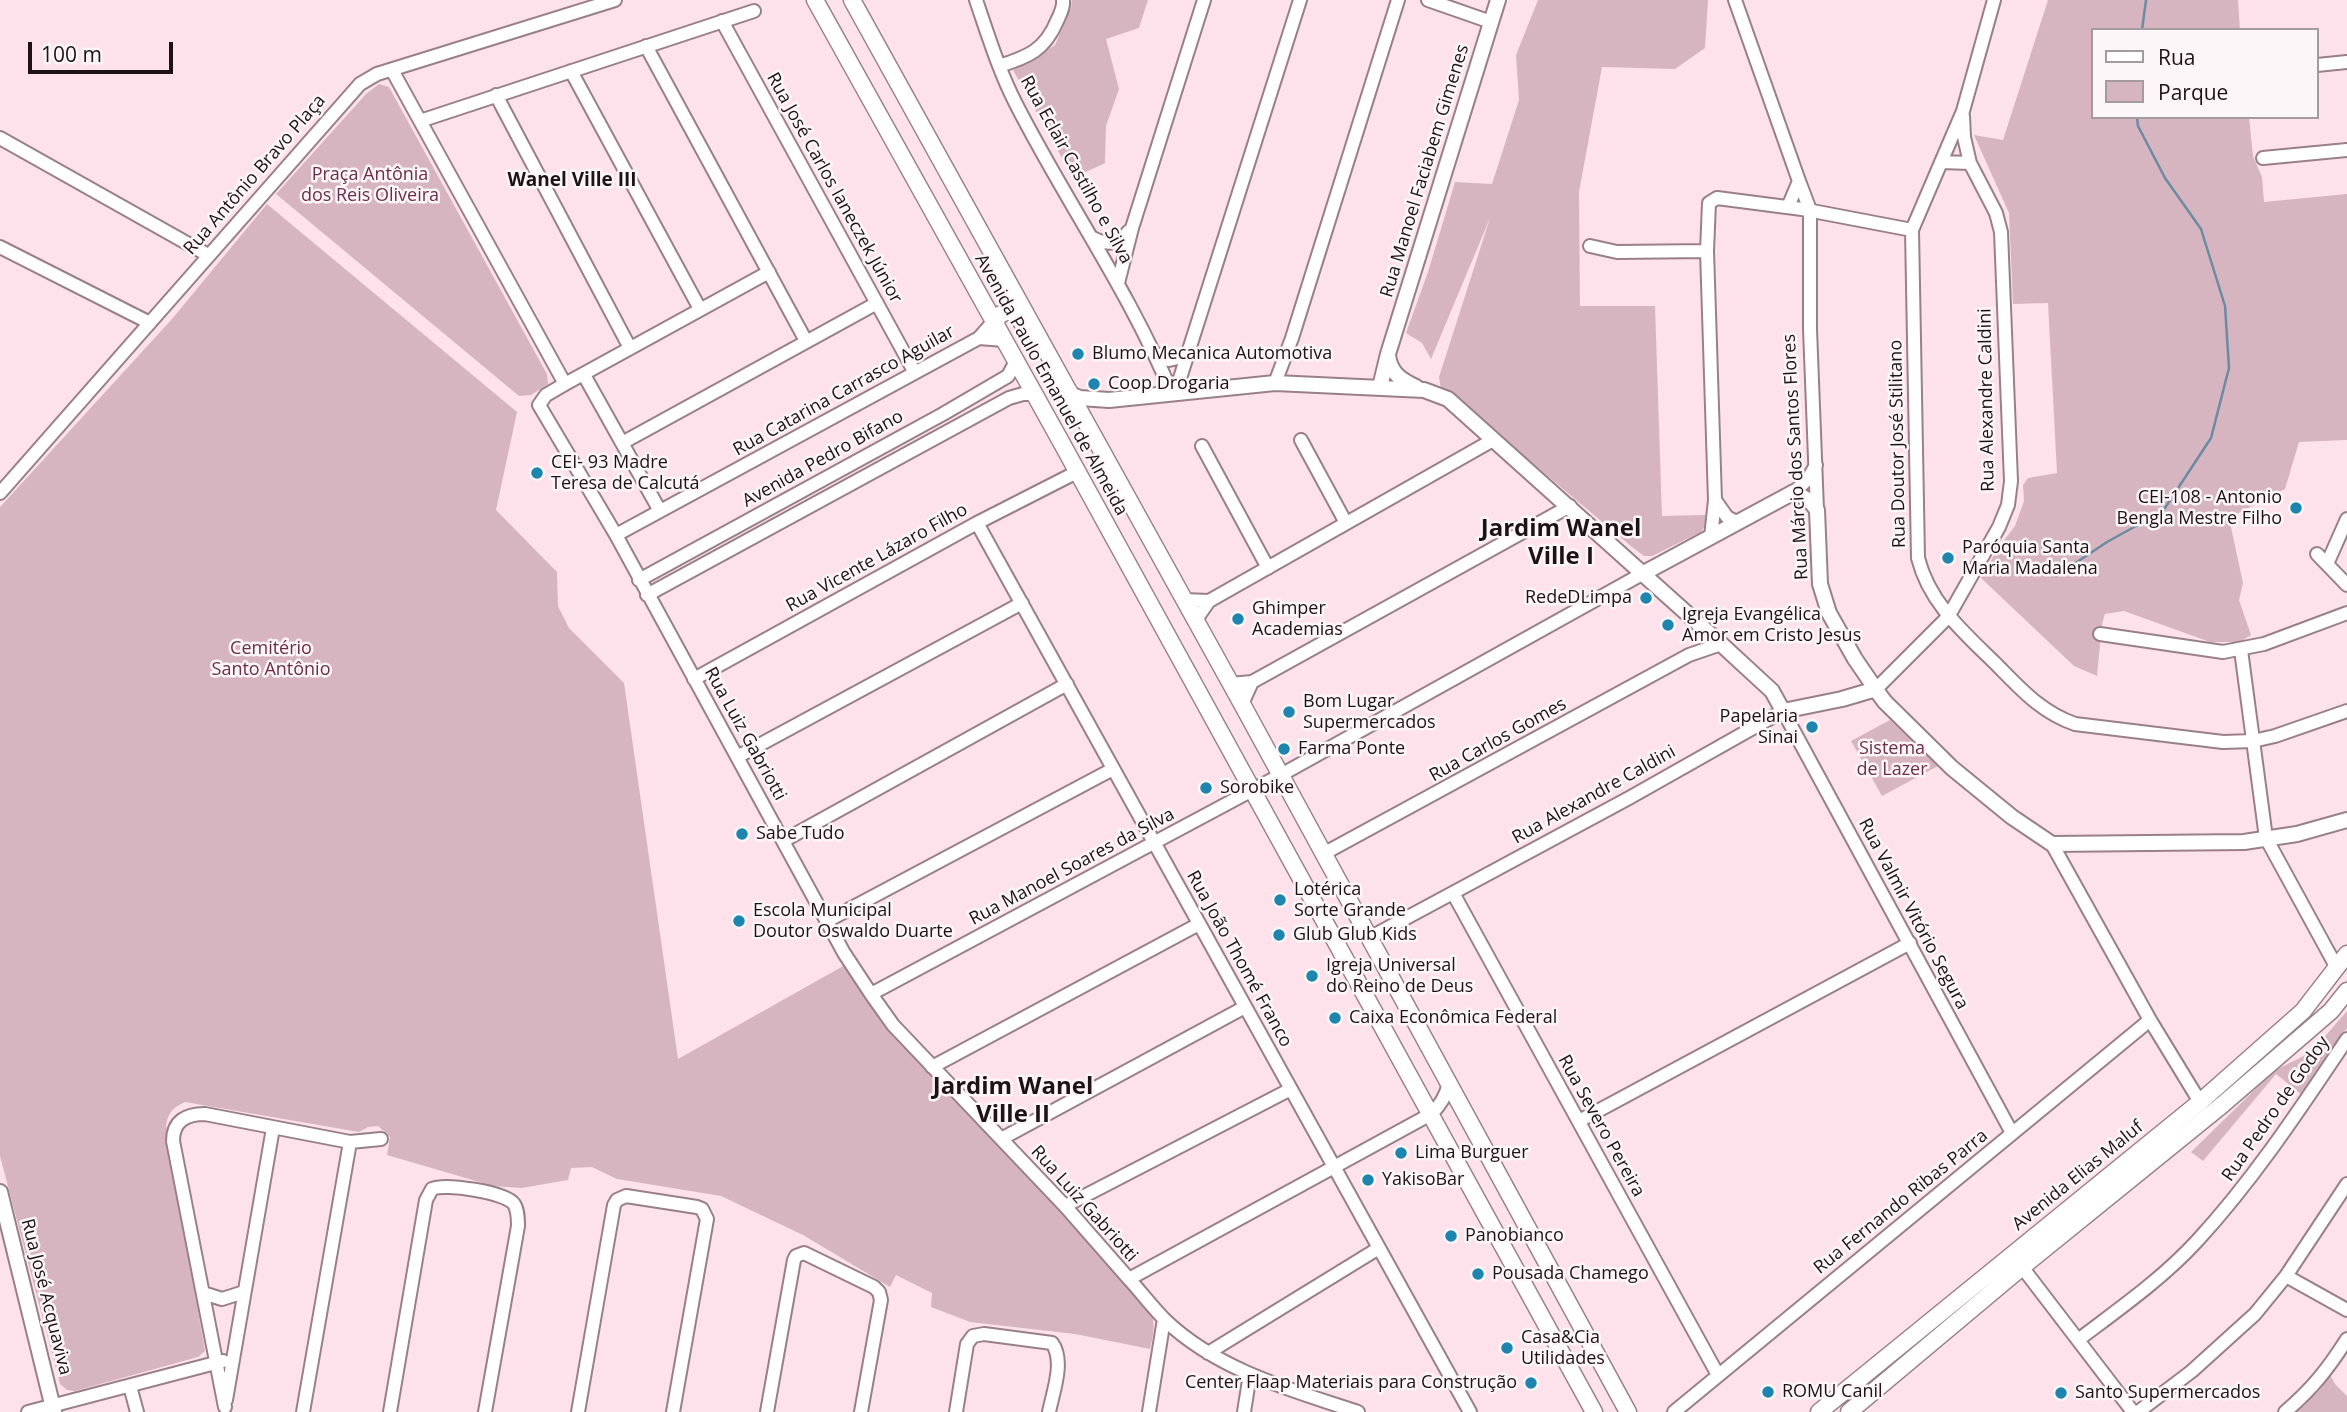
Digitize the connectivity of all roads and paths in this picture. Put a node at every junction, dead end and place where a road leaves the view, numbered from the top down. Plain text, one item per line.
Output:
1 (615, 0) edge
2 (815, 0) edge
3 (852, 0) edge
4 (976, 0) edge
5 (1063, 0) edge
6 (1205, 0) edge
7 (1300, 0) edge
8 (1398, 0) edge
9 (1428, 0) edge
10 (1498, 0) edge
11 (1735, 0) edge
12 (1994, 0) edge
13 (754, 11) dead end
14 (722, 21) junction
15 (1491, 22) junction
16 (646, 46) junction
17 (2347, 62) edge
18 (2319, 65) edge
19 (999, 66) junction
20 (392, 70) junction
21 (571, 71) junction
22 (495, 95) junction
23 (1963, 111) junction
24 (420, 121) junction
25 (0, 138) edge
26 (2347, 150) edge
27 (2263, 158) dead end
28 (1941, 162) junction
29 (1970, 163) junction
30 (1799, 181) junction
31 (1788, 207) junction
32 (1811, 210) junction
33 (1132, 228) junction
34 (1912, 230) junction
35 (1093, 238) junction
36 (1120, 242) junction
37 (1590, 246) dead end
38 (0, 247) edge
39 (1707, 251) junction
40 (208, 255) junction
41 (1106, 261) junction
42 (1124, 262) junction
43 (769, 272) junction
44 (1118, 283) junction
45 (877, 303) junction
46 (700, 309) junction
47 (993, 322) junction
48 (150, 323) junction
49 (979, 338) junction
50 (1292, 338) junction
51 (1004, 340) junction
52 (806, 341) junction
53 (631, 348) junction
54 (1154, 353) junction
55 (1388, 354) junction
56 (1186, 356) junction
57 (1016, 361) junction
58 (1288, 365) junction
59 (914, 371) junction
60 (584, 375) junction
61 (1060, 376) junction
62 (1281, 383) junction
63 (565, 384) junction
64 (1306, 384) junction
65 (1380, 387) junction
66 (1209, 390) junction
67 (1424, 390) junction
68 (1034, 394) junction
69 (1070, 394) junction
70 (1173, 394) junction
71 (1144, 397) junction
72 (1109, 400) junction
73 (943, 414) junction
74 (1089, 428) junction
75 (952, 430) junction
76 (1301, 440) dead end
77 (1493, 440) junction
78 (622, 443) junction
79 (1202, 446) dead end
80 (1816, 465) junction
81 (1077, 472) junction
82 (1794, 492) junction
83 (0, 493) edge
84 (1715, 500) junction
85 (1570, 506) junction
86 (1817, 510) junction
87 (660, 511) junction
88 (2347, 519) edge
89 (977, 523) junction
90 (1346, 523) junction
91 (1738, 523) junction
92 (616, 535) junction
93 (1710, 537) junction
94 (1620, 553) junction
95 (2317, 554) dead end
96 (1673, 557) junction
97 (2327, 564) junction
98 (1268, 568) junction
99 (1642, 574) junction
100 (639, 580) junction
101 (1622, 585) junction
102 (2347, 585) edge
103 (1663, 593) junction
104 (647, 595) junction
105 (1184, 600) junction
106 (1209, 601) junction
107 (1022, 603) junction
108 (2347, 612) edge
109 (1948, 617) junction
110 (1195, 621) junction
111 (1698, 623) junction
112 (2100, 634) dead end
113 (1721, 643) junction
114 (2241, 650) junction
115 (1689, 654) junction
116 (1855, 659) junction
117 (694, 679) junction
118 (1252, 682) junction
119 (1067, 684) junction
120 (1230, 684) junction
121 (1875, 689) junction
122 (1842, 699) junction
123 (1242, 704) junction
124 (1783, 711) junction
125 (2347, 711) edge
126 (2253, 741) junction
127 (737, 757) junction
128 (1113, 769) junction
129 (1280, 775) junction
130 (1252, 790) junction
131 (2347, 820) edge
132 (2266, 838) junction
133 (783, 841) junction
134 (1154, 842) junction
135 (2052, 844) junction
136 (1323, 854) junction
137 (1453, 893) junction
138 (827, 921) junction
139 (1199, 924) junction
140 (1369, 938) junction
141 (1910, 943) junction
142 (2342, 961) edge
143 (2347, 991) edge
144 (871, 994) junction
145 (1245, 1007) junction
146 (2150, 1020) junction
147 (2347, 1039) edge
148 (932, 1067) junction
149 (1449, 1083) junction
150 (1291, 1089) junction
151 (2200, 1102) junction
152 (2222, 1105) junction
153 (1431, 1114) junction
154 (1579, 1121) junction
155 (273, 1128) junction
156 (2012, 1133) junction
157 (381, 1139) dead end
158 (1001, 1139) junction
159 (350, 1142) junction
160 (1334, 1166) junction
161 (2347, 1184) edge
162 (0, 1192) edge
163 (1065, 1206) junction
164 (1379, 1248) junction
165 (2022, 1267) junction
166 (2286, 1276) junction
167 (1129, 1279) junction
168 (244, 1292) junction
169 (203, 1293) junction
170 (2347, 1310) edge
171 (1164, 1320) junction
172 (2347, 1339) edge
173 (2078, 1340) junction
174 (234, 1352) junction
175 (1208, 1353) junction
176 (216, 1363) junction
177 (1250, 1374) junction
178 (1718, 1375) junction
179 (130, 1386) junction
180 (1336, 1408) edge
181 (54, 1409) edge
182 (224, 1409) edge
183 (1469, 1411) edge
184 (1821, 1411) edge
185 (28, 1412) edge
186 (136, 1412) edge
187 (303, 1412) edge
188 (390, 1412) edge
189 (485, 1412) edge
190 (578, 1412) edge
191 (673, 1412) edge
192 (767, 1412) edge
193 (861, 1412) edge
194 (956, 1412) edge
195 (1049, 1412) edge
196 (1149, 1412) edge
197 (1244, 1412) edge
198 (1358, 1412) edge
199 (1594, 1412) edge
200 (1628, 1412) edge
201 (1674, 1412) edge
202 (1849, 1412) edge
203 (2135, 1412) edge
204 (2286, 1412) edge

1 - 20 street, Rua Antônio Bravo Plaça
2 - 47 main road, Avenida Paulo Emanuel de Almeida
3 - 61 main road, Avenida Paulo Emanuel de Almeida
4 - 19 street, Rua Eclair Castilho e Silva
5 - 19 street
6 - 33 street
7 - 56 street
8 - 50 street
9 - 15 street
10 - 15 street, Rua Manoel Faciabem Gimenes
11 - 30 street, Rua Márcio dos Santos Flores
12 - 23 street, Rua Doutor José Stilitano
13 - 14 street
14 - 16 street
14 - 45 street, Rua José Carlos Ianeczek Júnior
15 - 55 street, Rua Manoel Faciabem Gimenes
16 - 21 street
16 - 43 street
17 - 18 street
19 - 35 street, Rua Eclair Castilho e Silva
20 - 24 street
20 - 40 street, Rua Antônio Bravo Plaça
21 - 22 street
21 - 46 street
22 - 24 street
22 - 53 street
23 - 28 street, Rua Doutor José Stilitano
23 - 29 street, Rua Alexandre Caldini
24 - 63 street
25 - 40 street
26 - 27 street
28 - 29 street
28 - 34 street, Rua Doutor José Stilitano
29 - 109 street, Rua Alexandre Caldini
30 - 31 street
30 - 32 street, Rua Márcio dos Santos Flores
31 - 32 street
31 - 39 street
32 - 34 street
32 - 80 street, Rua Márcio dos Santos Flores
33 - 36 street
33 - 42 street
34 - 109 street, Rua Doutor José Stilitano
35 - 36 street
35 - 41 street, Rua Eclair Castilho e Silva
36 - 41 street
37 - 39 street
38 - 48 street
39 - 84 street
40 - 48 street, Rua Antônio Bravo Plaça
41 - 42 street
41 - 44 street, Rua Eclair Castilho e Silva
42 - 44 street
43 - 46 street
43 - 52 street
44 - 54 street, Rua Eclair Castilho e Silva
45 - 52 street
45 - 59 street, Rua José Carlos Ianeczek Júnior
46 - 53 street
47 - 49 street, Rua Catarina Carrasco Aguilar
47 - 51 main road, Avenida Paulo Emanuel de Almeida
47 - 61 main road
48 - 83 street, Rua Antônio Bravo Plaça
49 - 51 street, Rua Catarina Carrasco Aguilar
49 - 59 street, Rua Catarina Carrasco Aguilar
50 - 58 street
50 - 62 street
51 - 57 main road, Avenida Paulo Emanuel de Almeida
52 - 78 street
53 - 60 street
54 - 56 street
54 - 70 street, Rua Eclair Castilho e Silva
54 - 71 street, Rua Eclair Castilho e Silva
55 - 65 street, Rua Manoel Faciabem Gimenes
55 - 67 street
56 - 66 street
56 - 70 street
57 - 68 main road, Avenida Paulo Emanuel de Almeida
57 - 73 street, Avenida Pedro Bifano
58 - 62 street
58 - 64 street
59 - 87 street, Rua Catarina Carrasco Aguilar
60 - 63 street
60 - 78 street
61 - 69 main road, Avenida Paulo Emanuel de Almeida
62 - 64 street
62 - 66 street
63 - 92 street, Rua Luiz Gabriotti
64 - 65 street
65 - 67 street
66 - 70 street
67 - 77 street
68 - 75 street, Avenida Pedro Bifano
68 - 81 main road, Avenida Paulo Emanuel de Almeida
69 - 72 street
69 - 74 main road, Avenida Paulo Emanuel de Almeida
70 - 71 street
71 - 72 street
72 - 74 street
73 - 75 street
73 - 100 street, Avenida Pedro Bifano
74 - 105 main road, Avenida Paulo Emanuel de Almeida
75 - 104 street, Avenida Pedro Bifano
76 - 90 street
77 - 85 street
77 - 90 street
78 - 87 street
79 - 98 street
80 - 82 street
80 - 86 street, Rua Márcio dos Santos Flores
81 - 89 street, Rua Vicente Lázaro Filho
81 - 130 main road, Avenida Paulo Emanuel de Almeida
82 - 86 street
82 - 91 street
84 - 91 street
84 - 93 street
85 - 94 street
85 - 118 street
86 - 116 street, Rua Márcio dos Santos Flores
87 - 92 street, Rua Catarina Carrasco Aguilar
88 - 97 street
89 - 107 street, Rua João Thomé Franco
89 - 117 street, Rua Vicente Lázaro Filho
90 - 98 street
91 - 93 street
92 - 100 street, Rua Luiz Gabriotti
93 - 96 street
94 - 99 street
94 - 101 street
95 - 97 street
96 - 99 street
96 - 103 street
97 - 102 street
98 - 106 street
99 - 101 street
99 - 103 street
100 - 104 street, Rua Luiz Gabriotti
101 - 129 street
103 - 111 street
104 - 117 street, Rua Luiz Gabriotti
105 - 106 street
105 - 110 main road, Avenida Paulo Emanuel de Almeida
106 - 110 street
107 - 119 street, Rua João Thomé Franco
107 - 127 street
108 - 114 street
109 - 121 street, Rua Alexandre Caldini
109 - 126 street, Rua Doutor José Stilitano
110 - 120 main road, Avenida Paulo Emanuel de Almeida
111 - 113 street
111 - 115 street
112 - 114 street
113 - 115 street, Rua Carlos Gomes
113 - 124 street
114 - 126 street
115 - 136 street, Rua Carlos Gomes
116 - 121 street, Rua Márcio dos Santos Flores
116 - 122 street
117 - 127 street, Rua Luiz Gabriotti
118 - 120 street
118 - 123 street
119 - 128 street, Rua João Thomé Franco
119 - 133 street
120 - 123 main road, Avenida Paulo Emanuel de Almeida
121 - 122 street, Rua Alexandre Caldini
121 - 135 street, Rua Márcio dos Santos Flores
122 - 124 street, Rua Alexandre Caldini
123 - 129 main road, Avenida Paulo Emanuel de Almeida
124 - 137 street, Rua Alexandre Caldini
124 - 141 street, Rua Valmir Vitório Segura
125 - 126 street, Rua Doutor José Stilitano
126 - 132 street
127 - 133 street, Rua Luiz Gabriotti
128 - 134 street, Rua João Thomé Franco
128 - 138 street
129 - 130 street
129 - 136 main road, Avenida Paulo Emanuel de Almeida
130 - 134 street, Rua Manoel Soares da Silva
130 - 153 main road, Avenida Paulo Emanuel de Almeida
131 - 132 street
132 - 135 street
132 - 142 street
133 - 138 street, Rua Luiz Gabriotti
134 - 139 street, Rua João Thomé Franco
134 - 144 street, Rua Manoel Soares da Silva
135 - 146 street
136 - 140 main road, Avenida Paulo Emanuel de Almeida
137 - 140 street, Rua Alexandre Caldini
137 - 154 street, Rua Severo Pereira
138 - 144 street, Rua Luiz Gabriotti
139 - 145 street, Rua João Thomé Franco
139 - 148 street
140 - 149 main road, Avenida Paulo Emanuel de Almeida
141 - 154 street
141 - 156 street, Rua Valmir Vitório Segura
142 - 151 main road, Avenida Elias Maluf
143 - 152 main road, Avenida Elias Maluf
144 - 148 street, Rua Luiz Gabriotti
145 - 150 street, Rua João Thomé Franco
145 - 158 street
146 - 151 street
146 - 156 street, Rua Fernando Ribas Parra
147 - 173 street, Rua Pedro de Godoy
148 - 158 street, Rua Luiz Gabriotti
149 - 153 street
149 - 200 main road, Avenida Paulo Emanuel de Almeida
150 - 160 street, Rua João Thomé Franco
150 - 163 street
151 - 152 main road
151 - 184 main road, Avenida Elias Maluf
152 - 165 main road, Avenida Elias Maluf
153 - 160 street, Rua Luiz Gabriotti
153 - 199 main road, Avenida Paulo Emanuel de Almeida
154 - 178 street, Rua Severo Pereira
155 - 159 street
155 - 168 street
155 - 169 street
156 - 178 street, Rua Fernando Ribas Parra
157 - 159 street
158 - 163 street, Rua Luiz Gabriotti
159 - 187 street
160 - 164 street, Rua João Thomé Franco
160 - 167 street, Rua Luiz Gabriotti
161 - 166 street
162 - 181 street, Rua José Acquaviva
163 - 167 street, Rua Luiz Gabriotti
164 - 175 street
164 - 183 street, Rua João Thomé Franco
165 - 173 street
165 - 202 main road, Avenida Elias Maluf
166 - 170 street
166 - 203 street
167 - 171 street
168 - 169 street
168 - 174 street
169 - 176 street
171 - 175 street
171 - 196 street
172 - 204 street
173 - 203 street
174 - 176 street
174 - 182 street
175 - 177 street
176 - 179 street
176 - 182 street
177 - 180 street
177 - 197 street
178 - 201 street, Rua Fernando Ribas Parra
179 - 181 street
179 - 186 street
180 - 198 street
181 - 185 street
188 - 189 street
190 - 191 street
192 - 193 street
194 - 195 street

